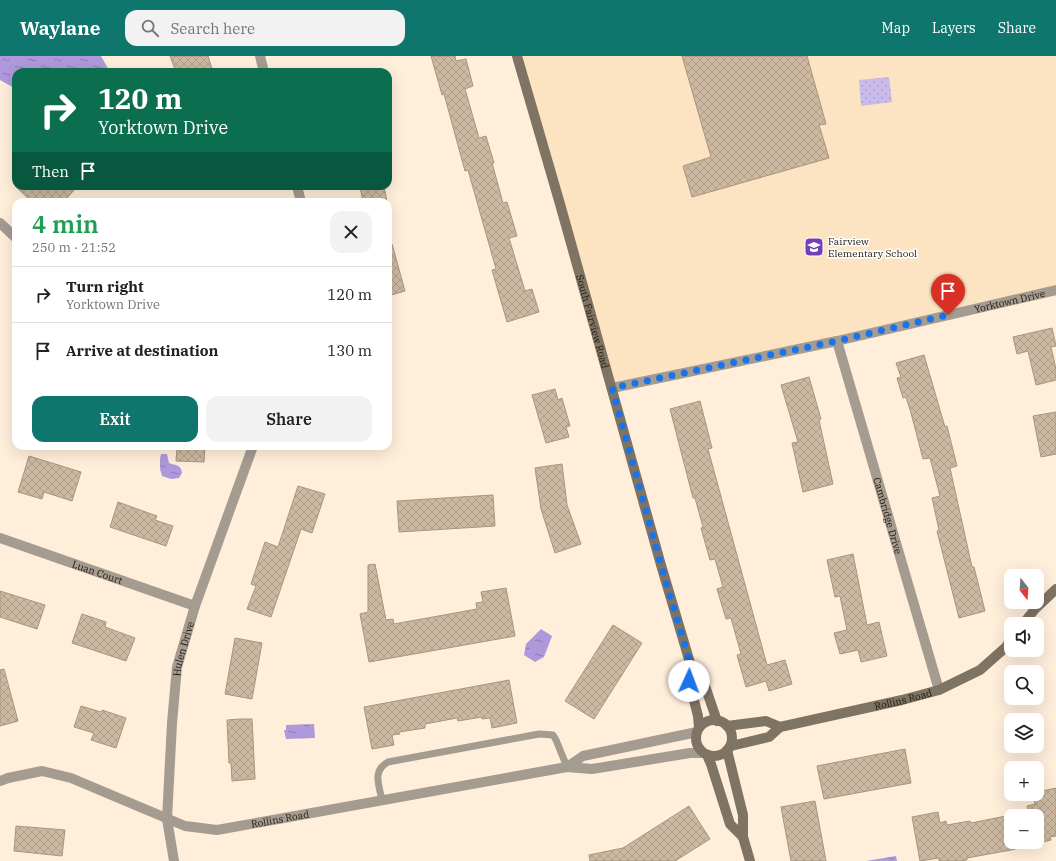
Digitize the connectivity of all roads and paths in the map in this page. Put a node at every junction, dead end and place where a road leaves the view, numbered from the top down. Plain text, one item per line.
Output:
1 (260, 56) edge
2 (517, 56) edge
3 (263, 68) edge
4 (0, 223) edge
5 (12, 234) edge
6 (1056, 290) edge
7 (837, 341) junction
8 (612, 388) junction
9 (252, 450) edge
10 (0, 538) edge
11 (1056, 589) edge
12 (195, 606) junction
13 (1029, 617) edge
14 (1004, 649) edge
15 (691, 666) junction
16 (939, 690) junction
17 (717, 721) junction
18 (727, 726) junction
19 (780, 727) junction
20 (698, 730) junction
21 (729, 748) junction
22 (705, 754) junction
23 (568, 767) junction
24 (0, 781) edge
25 (382, 800) junction
26 (167, 819) junction
27 (743, 837) junction
28 (174, 861) edge
29 (750, 861) edge

1 - 3 street
2 - 8 street, South Fairview Road
4 - 5 street
6 - 7 street, Yorktown Drive
7 - 8 street, Yorktown Drive
7 - 16 street, Cambridge Drive
8 - 15 street, South Fairview Road
9 - 12 street, Hulen Drive
10 - 12 street, Luan Court
11 - 13 street
12 - 26 street, Hulen Drive
14 - 16 street, Rollins Road
15 - 17 street, South Fairview Road
15 - 20 street
16 - 19 street, Rollins Road
17 - 18 street
17 - 20 street
18 - 19 street, Rollins Road
18 - 21 street
19 - 21 street, Rollins Road
20 - 22 street
20 - 23 street, Rollins Road
21 - 22 street
21 - 27 street
22 - 23 street, Rollins Road
22 - 27 street
23 - 25 street, Rollins Road
23 - 25 lane
24 - 26 street, Rollins Road
25 - 26 street, Rollins Road
26 - 28 street, Hulen Drive
27 - 29 street

